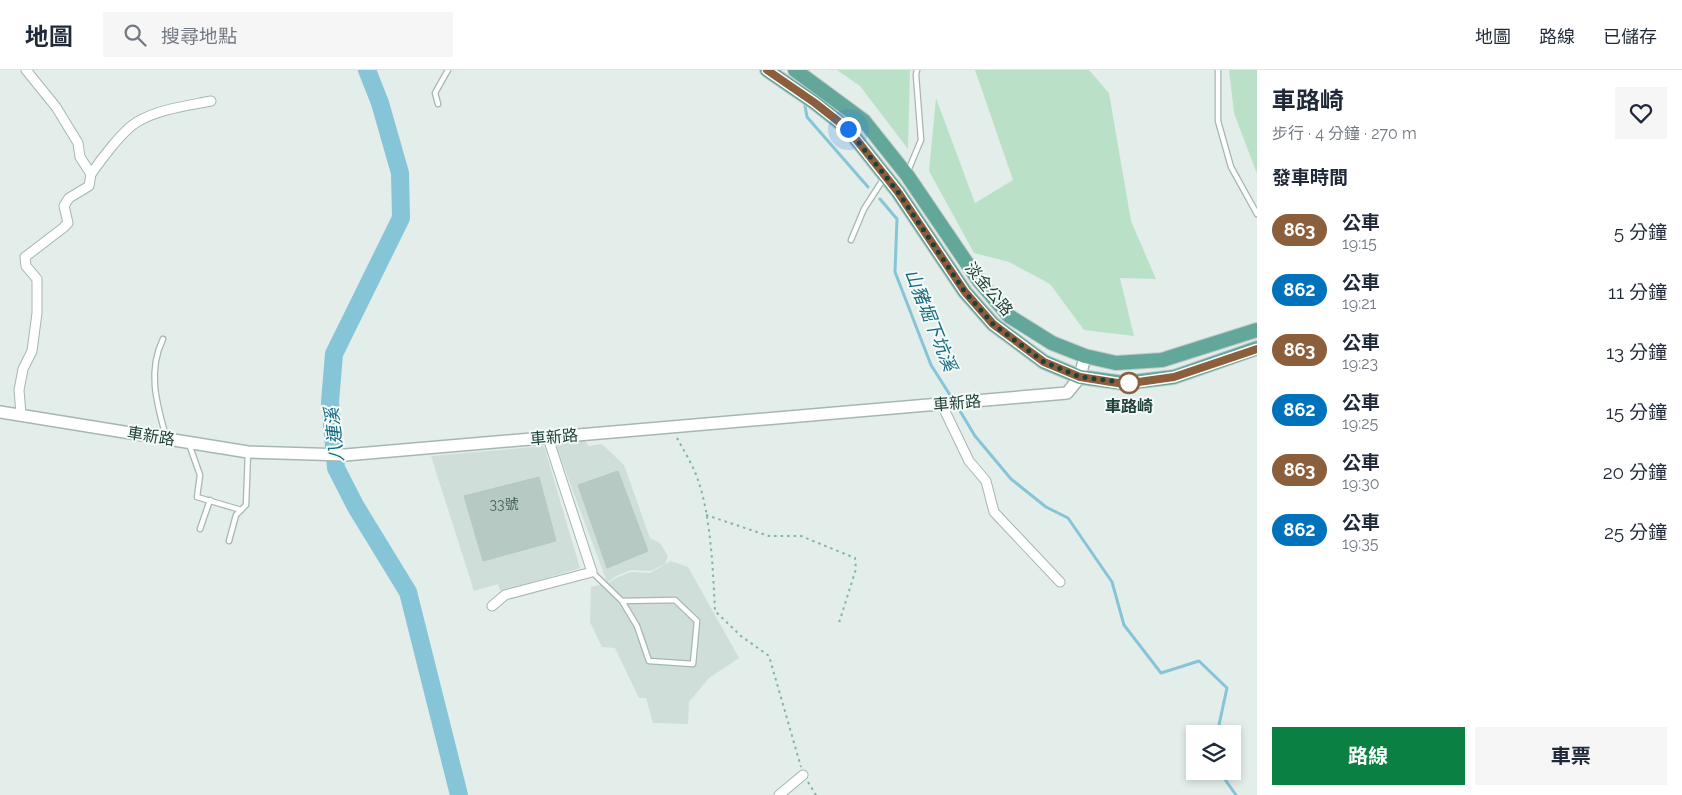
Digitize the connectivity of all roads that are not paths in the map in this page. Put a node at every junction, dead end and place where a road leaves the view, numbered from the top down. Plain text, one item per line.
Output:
1 (26, 70) edge
2 (448, 70) edge
3 (767, 70) edge
4 (795, 70) edge
5 (917, 70) edge
6 (1218, 70) edge
7 (211, 101) dead end
8 (438, 104) dead end
9 (91, 174) junction
10 (907, 175) junction
11 (885, 176) junction
12 (1257, 214) edge
13 (851, 240) dead end
14 (1257, 330) edge
15 (163, 339) dead end
16 (1257, 348) edge
17 (1085, 356) junction
18 (1080, 377) junction
19 (942, 404) junction
20 (0, 412) edge
21 (21, 414) junction
22 (548, 438) junction
23 (167, 439) junction
24 (189, 442) junction
25 (248, 452) junction
26 (210, 500) junction
27 (241, 510) junction
28 (200, 529) dead end
29 (229, 540) dead end
30 (592, 572) junction
31 (1060, 582) dead end
32 (622, 601) junction
33 (492, 606) dead end
34 (803, 775) road end
35 (779, 795) edge

1 - 9 street
2 - 8 lane
3 - 11 main road, 淡金公路
4 - 10 main road, 淡金公路
5 - 10 lane
6 - 12 lane
7 - 9 street
9 - 21 street
10 - 17 main road, 淡金公路
11 - 13 lane
11 - 18 main road, 淡金公路
14 - 17 main road, 淡金公路
15 - 23 lane
16 - 18 main road, 淡金公路
17 - 18 street
18 - 19 street, 車新路
19 - 22 street, 車新路
19 - 31 street
20 - 21 street, 車新路
21 - 23 street, 車新路
22 - 25 street, 車新路
22 - 30 street
23 - 24 street, 車新路
24 - 25 street, 車新路
24 - 26 lane
25 - 27 lane
26 - 27 lane
26 - 28 lane
27 - 29 lane
30 - 32 lane
30 - 33 street
32 - 32 lane
34 - 35 street

